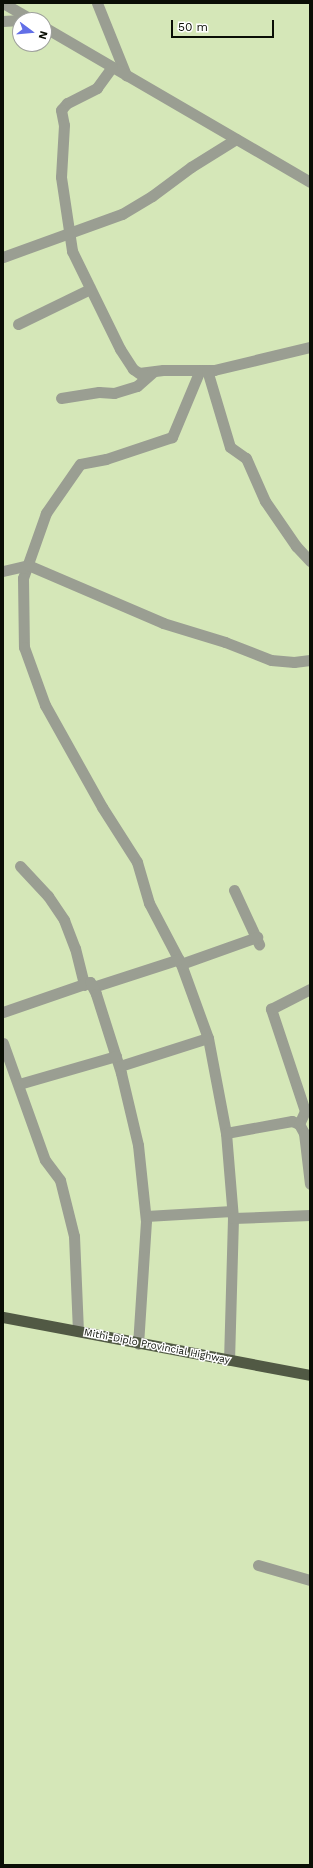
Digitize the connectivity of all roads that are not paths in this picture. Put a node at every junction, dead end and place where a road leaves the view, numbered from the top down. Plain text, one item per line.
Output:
1 (3, 3) edge
2 (97, 3) edge
3 (18, 12) edge
4 (52, 32) edge
5 (112, 67) junction
6 (126, 75) junction
7 (236, 139) junction
8 (310, 182) edge
9 (68, 233) junction
10 (3, 257) edge
11 (90, 290) junction
12 (18, 324) dead end
13 (310, 347) edge
14 (204, 370) junction
15 (153, 371) junction
16 (60, 398) dead end
17 (310, 561) edge
18 (28, 565) junction
19 (3, 572) edge
20 (310, 660) edge
21 (20, 866) dead end
22 (234, 890) dead end
23 (180, 962) junction
24 (88, 986) junction
25 (310, 989) edge
26 (3, 1012) edge
27 (208, 1038) junction
28 (3, 1044) edge
29 (118, 1061) junction
30 (19, 1084) junction
31 (299, 1124) junction
32 (226, 1132) junction
33 (309, 1167) edge
34 (310, 1184) edge
35 (233, 1214) junction
36 (310, 1215) edge
37 (146, 1216) junction
38 (3, 1317) edge
39 (78, 1331) junction
40 (138, 1344) junction
41 (229, 1360) junction
42 (310, 1375) edge
43 (258, 1565) dead end
44 (310, 1580) edge

1 - 3 street
2 - 6 street
4 - 5 street
5 - 6 street
5 - 9 street
6 - 7 street
7 - 8 street
7 - 9 street
9 - 10 street
9 - 11 street
11 - 12 street
11 - 15 street
13 - 14 street
14 - 15 street
14 - 17 street
14 - 18 street
15 - 16 street
18 - 19 street
18 - 20 street
18 - 23 street
21 - 24 street
22 - 23 street
23 - 24 street
23 - 27 street
24 - 26 street
24 - 29 street
25 - 31 street
27 - 29 street
27 - 32 street
28 - 30 street
29 - 30 street
29 - 37 street
30 - 39 street
31 - 32 street
31 - 33 street
32 - 35 street
33 - 34 street
35 - 36 street
35 - 37 street
35 - 41 street
37 - 40 street
38 - 39 main road, Mithi-Diplo Provincial Highway
39 - 40 main road, Mithi-Diplo Provincial Highway
40 - 41 main road, Mithi-Diplo Provincial Highway
41 - 42 main road, Mithi-Diplo Provincial Highway
43 - 44 street

